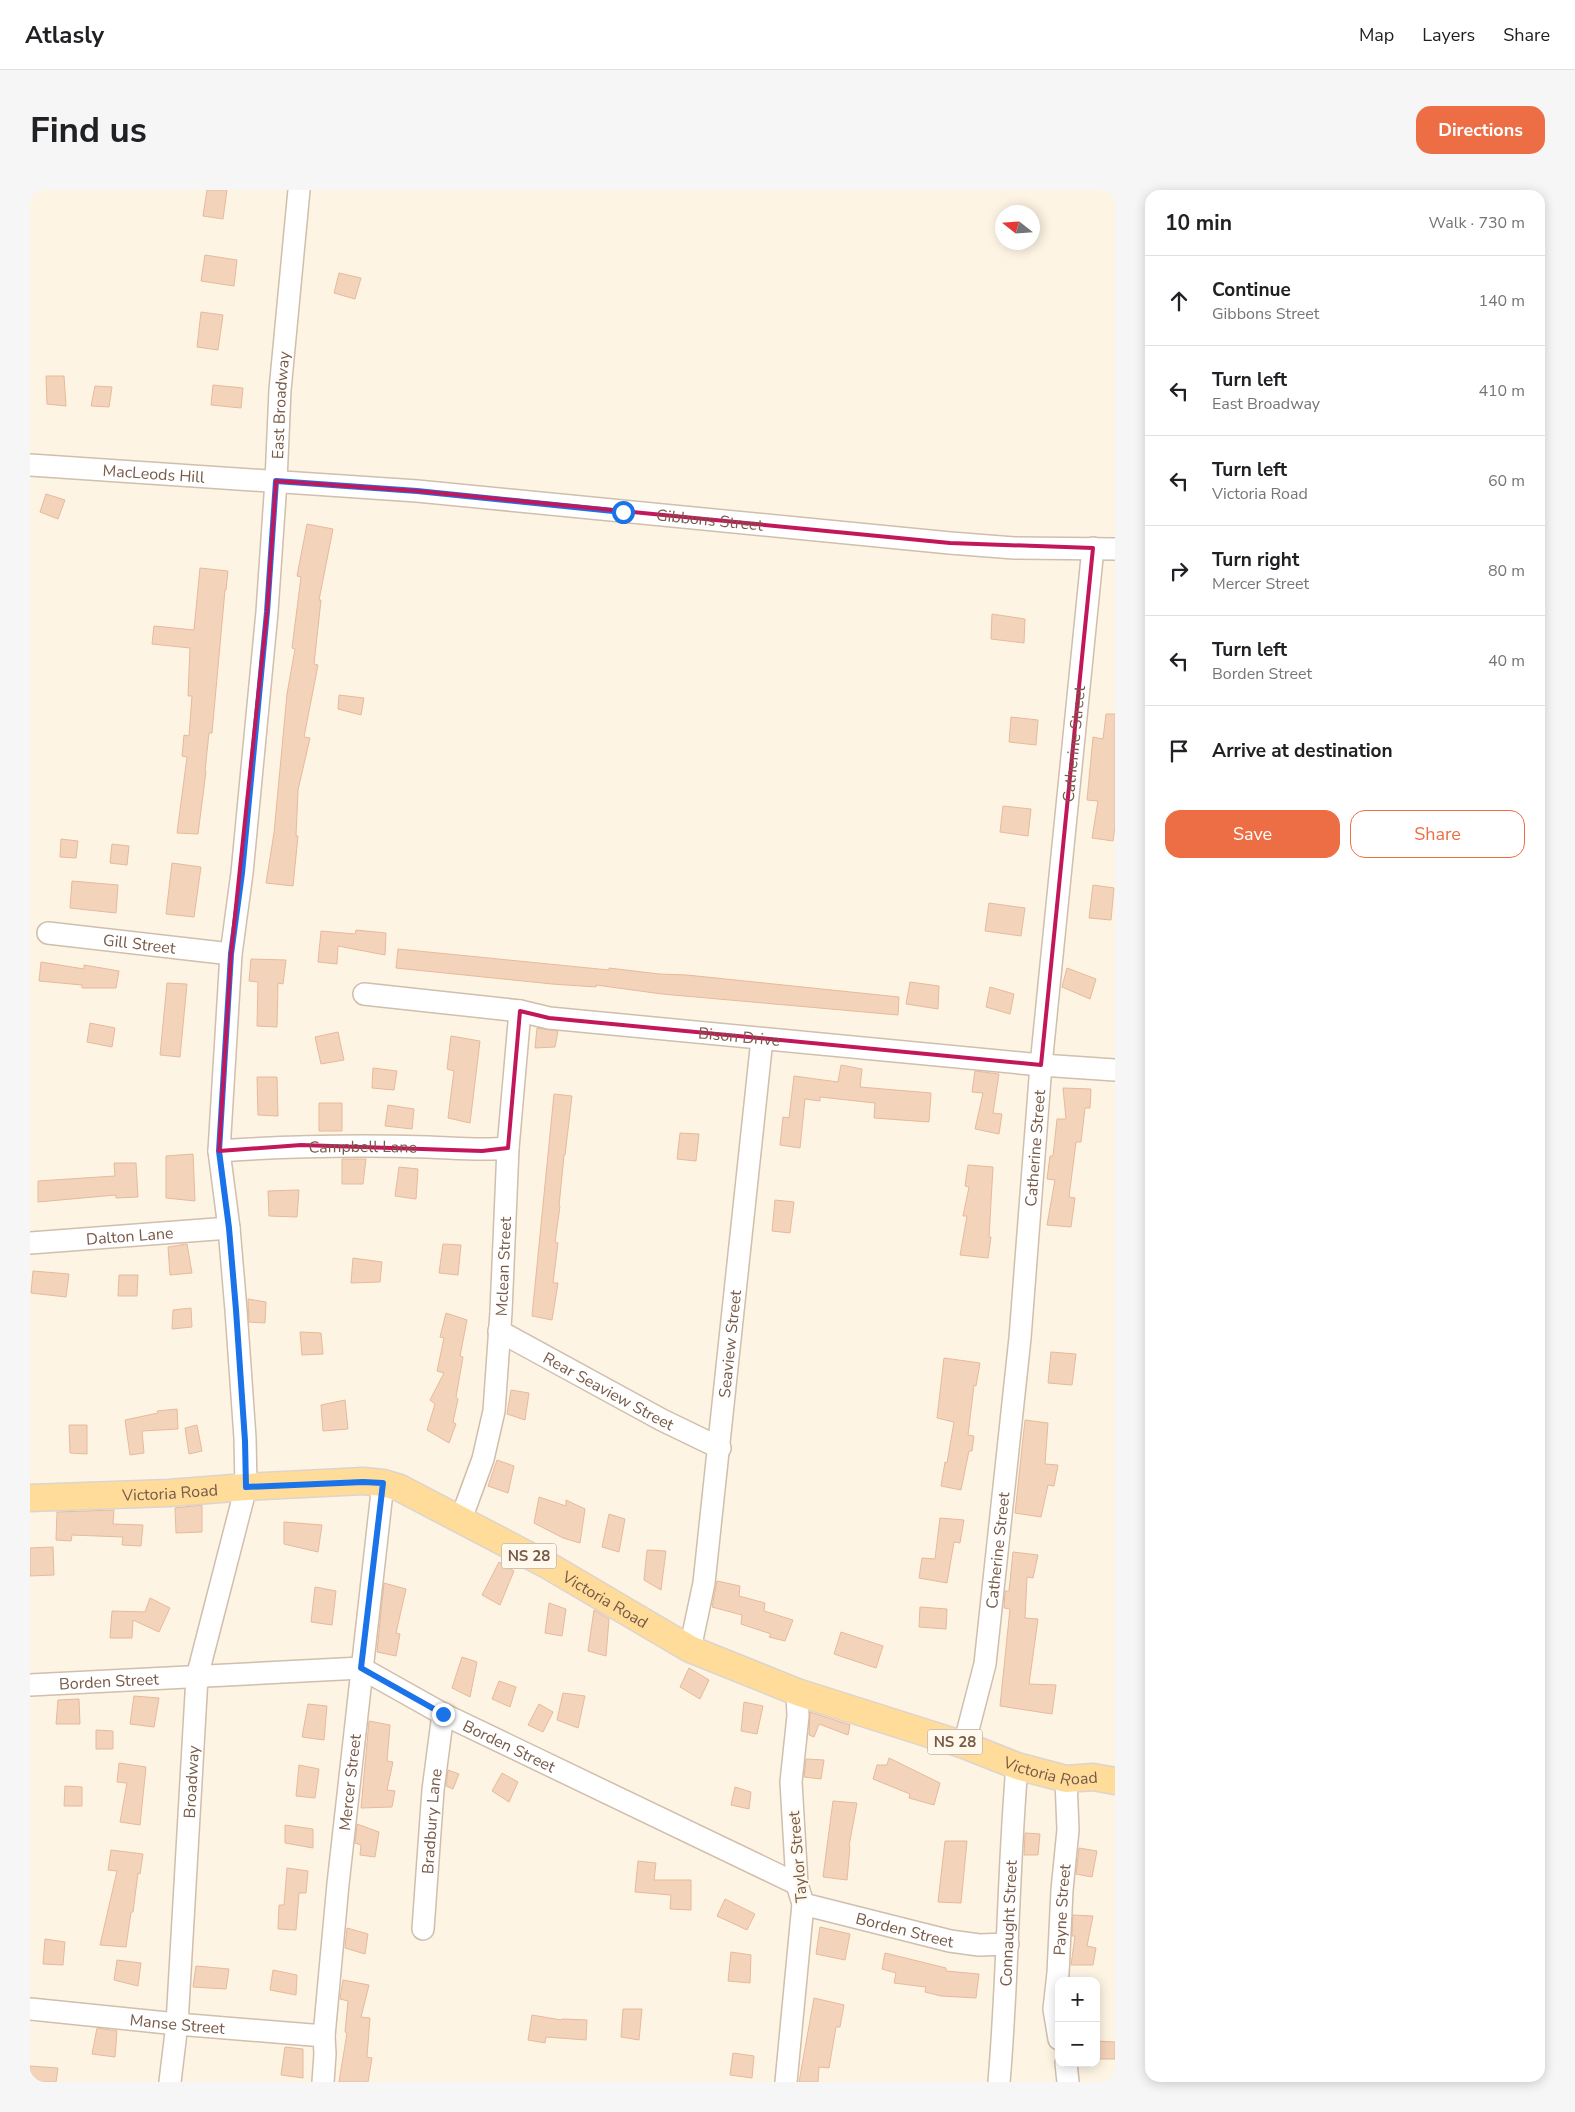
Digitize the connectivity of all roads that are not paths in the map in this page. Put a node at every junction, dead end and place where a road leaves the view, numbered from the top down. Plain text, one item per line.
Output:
1 (299, 190) edge
2 (30, 465) edge
3 (276, 481) junction
4 (1093, 548) junction
5 (1115, 549) edge
6 (48, 933) dead end
7 (231, 954) junction
8 (364, 994) dead end
9 (520, 1011) junction
10 (762, 1039) junction
11 (1042, 1065) junction
12 (1115, 1070) edge
13 (508, 1148) junction
14 (219, 1151) junction
15 (229, 1228) junction
16 (30, 1243) edge
17 (499, 1330) junction
18 (720, 1448) junction
19 (383, 1483) junction
20 (246, 1487) junction
21 (30, 1498) edge
22 (461, 1519) junction
23 (690, 1649) junction
24 (361, 1668) junction
25 (197, 1676) junction
26 (30, 1685) edge
27 (797, 1692) junction
28 (443, 1714) junction
29 (964, 1745) junction
30 (1017, 1766) junction
31 (1066, 1779) junction
32 (1115, 1781) edge
33 (800, 1894) junction
34 (423, 1929) dead end
35 (1008, 1944) junction
36 (30, 2009) edge
37 (1056, 2022) edge
38 (177, 2024) junction
39 (324, 2036) junction
40 (1066, 2067) edge
41 (170, 2082) edge
42 (322, 2082) edge
43 (786, 2082) edge
44 (999, 2082) edge
45 (1068, 2082) edge

1 - 3 street, East Broadway
2 - 3 street, MacLeods Hill
3 - 4 street, Gibbons Street
3 - 7 street, East Broadway
4 - 5 street, Gibbons Street
4 - 11 street, Catherine Street
6 - 7 street, Gill Street
7 - 14 street, East Broadway
8 - 9 street, Bison Drive
9 - 10 street, Bison Drive
9 - 13 street, Mclean Street
10 - 11 street, Bison Drive
10 - 18 street, Seaview Street
11 - 12 street, Bison Drive
11 - 29 street, Catherine Street
13 - 14 street, Campbell Lane
13 - 17 street, Mclean Street
14 - 15 street, East Broadway
15 - 16 street, Dalton Lane
15 - 20 street, East Broadway
17 - 18 street, Rear Seaview Street
17 - 22 street, Mclean Street
18 - 23 street, Seaview Street
19 - 20 main road, Victoria Road / NS 28
19 - 22 main road, Victoria Road / NS 28
19 - 24 street, Mercer Street
20 - 21 main road, Victoria Road / NS 28
20 - 25 street, Broadway
22 - 23 main road, Victoria Road / NS 28
23 - 27 main road, Victoria Road / NS 28
24 - 25 street, Borden Street
24 - 28 street, Borden Street
24 - 39 street, Mercer Street
25 - 26 street, Borden Street
25 - 38 street, Broadway
27 - 29 main road, Victoria Road / NS 28
27 - 33 street, Taylor Street
28 - 33 street, Borden Street
28 - 34 street, Bradbury Lane
29 - 30 main road, Victoria Road / NS 28
30 - 31 main road, Victoria Road / NS 28
30 - 35 street, Connaught Street
31 - 32 main road, Victoria Road / NS 28
31 - 37 street, Payne Street
33 - 35 street, Borden Street
33 - 43 street, Taylor Street
35 - 44 street, Connaught Street
36 - 38 street, Manse Street
38 - 39 street, Manse Street
38 - 41 street, Broadway
39 - 42 street, Mercer Street
40 - 45 street

